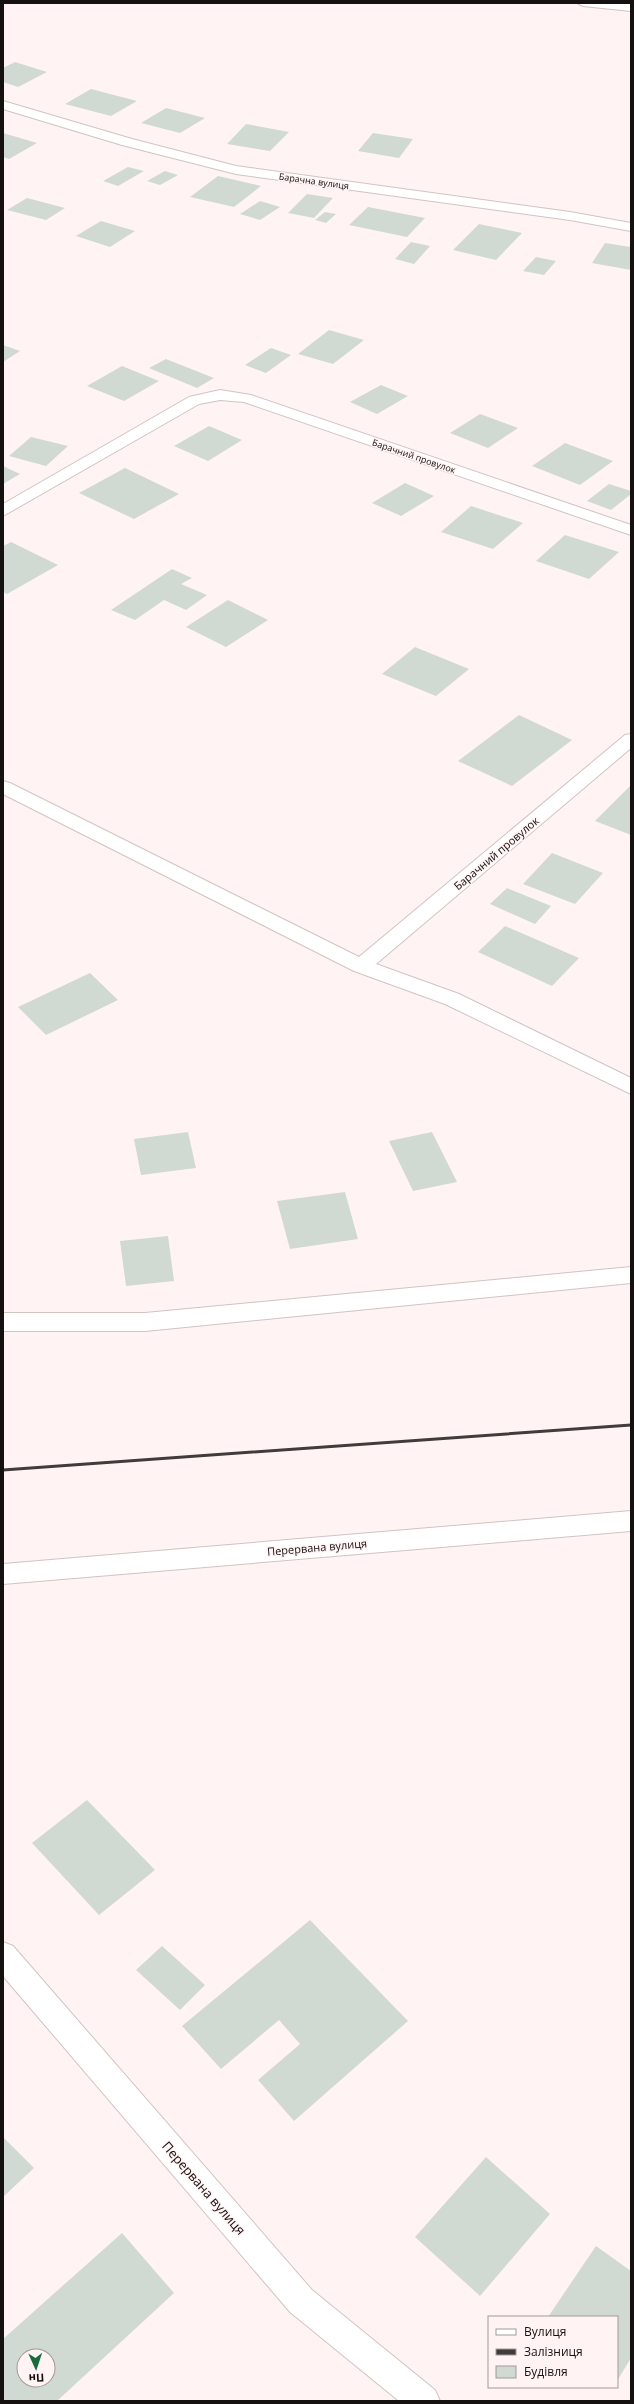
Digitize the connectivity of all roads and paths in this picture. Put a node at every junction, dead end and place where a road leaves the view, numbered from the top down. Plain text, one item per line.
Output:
1 (583, 3) edge
2 (631, 7) edge
3 (3, 105) edge
4 (631, 227) edge
5 (3, 511) edge
6 (631, 530) edge
7 (631, 739) edge
8 (3, 788) edge
9 (361, 966) junction
10 (631, 1086) edge
11 (631, 1275) edge
12 (3, 1322) edge
13 (631, 1521) edge
14 (3, 1574) edge
15 (3, 1955) edge
16 (424, 2401) edge

1 - 2 street
3 - 4 street, Барачна вулиця
5 - 6 street, Барачний провулок
7 - 9 street, Барачний провулок
8 - 9 street
9 - 10 street
11 - 12 street
13 - 14 street, Перервана вулиця
15 - 16 street, Перервана вулиця

